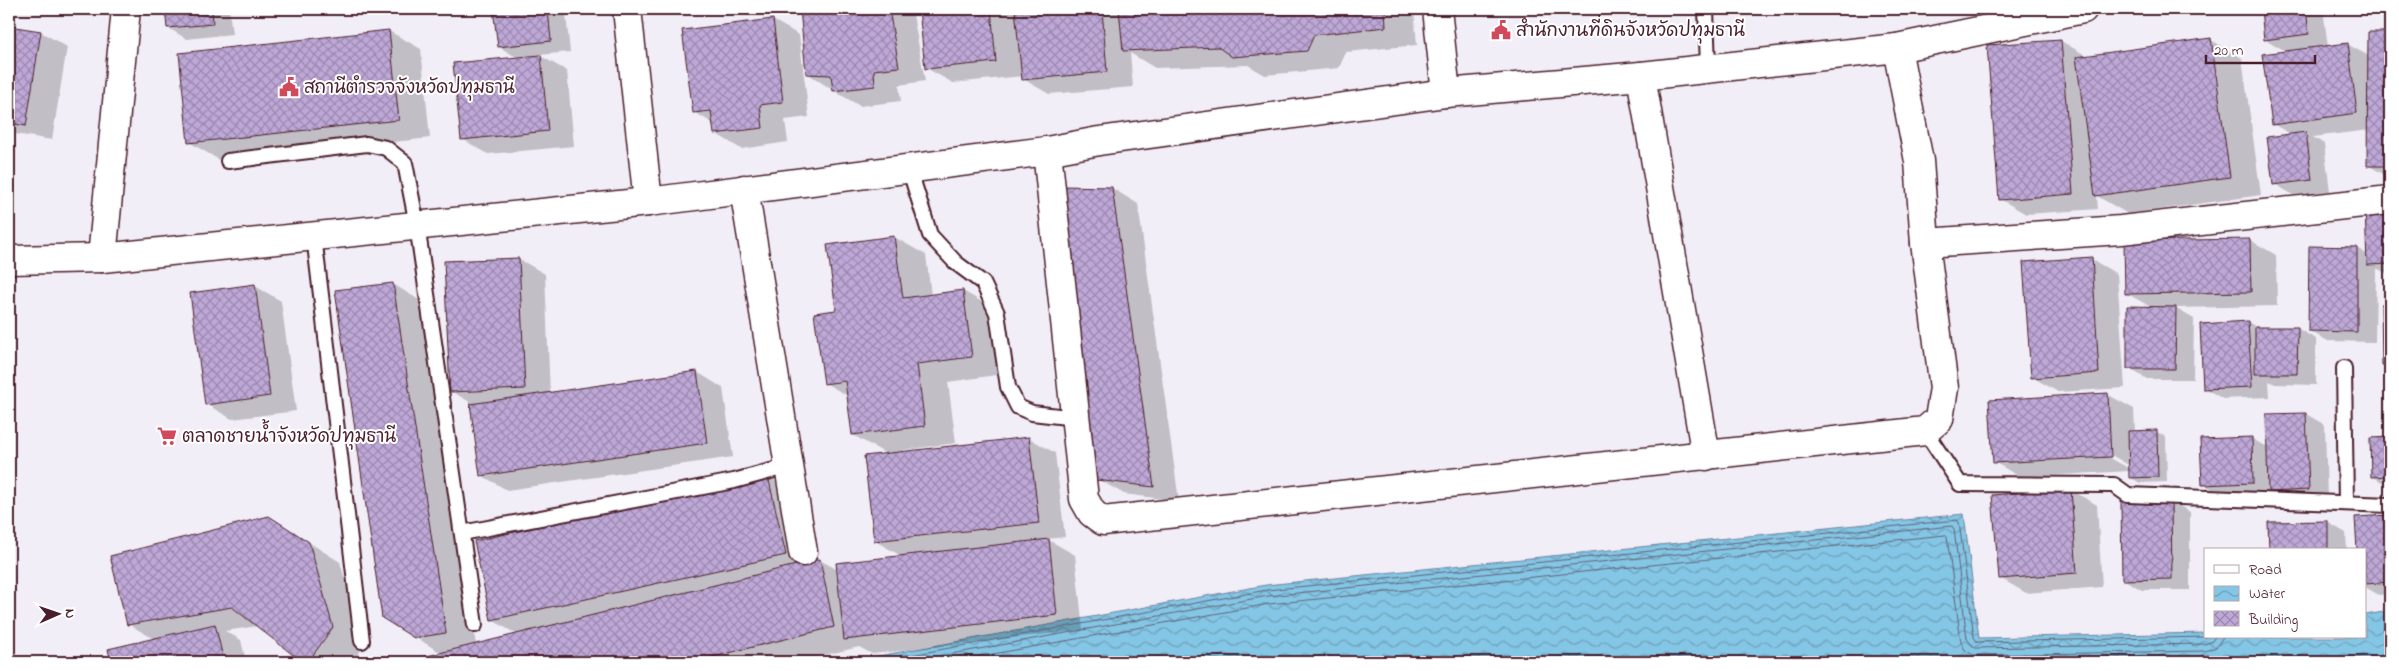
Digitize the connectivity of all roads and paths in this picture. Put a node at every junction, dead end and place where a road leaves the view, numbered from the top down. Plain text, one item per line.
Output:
1 (126, 9) edge
2 (627, 9) edge
3 (1437, 9) edge
4 (1706, 9) edge
5 (2083, 9) edge
6 (1898, 48) junction
7 (1708, 68) junction
8 (1641, 76) junction
9 (1446, 93) junction
10 (1047, 151) junction
11 (228, 160) dead end
12 (910, 168) junction
13 (744, 189) junction
14 (2390, 200) edge
15 (648, 202) junction
16 (417, 226) junction
17 (314, 236) junction
18 (1925, 243) junction
19 (102, 258) junction
20 (9, 260) edge
21 (2344, 368) dead end
22 (1076, 418) junction
23 (1925, 431) junction
24 (1706, 456) junction
25 (789, 466) junction
26 (2346, 503) junction
27 (2390, 505) edge
28 (462, 533) junction
29 (803, 552) dead end
30 (475, 624) dead end
31 (362, 641) dead end

1 - 19 street
2 - 15 street
3 - 9 street
4 - 7 lane
5 - 6 street
6 - 7 street
6 - 18 street
7 - 8 street
8 - 9 street
8 - 24 street
9 - 10 street
10 - 12 street
10 - 22 street
11 - 16 lane
12 - 13 street
12 - 22 lane
13 - 15 street
13 - 25 street
14 - 18 street
15 - 16 street
16 - 17 street
16 - 28 lane
17 - 19 street
17 - 31 lane
18 - 23 street
19 - 20 street
21 - 26 lane
22 - 24 street
23 - 24 street
23 - 26 lane
25 - 28 lane
25 - 29 street
26 - 27 lane
28 - 30 lane

